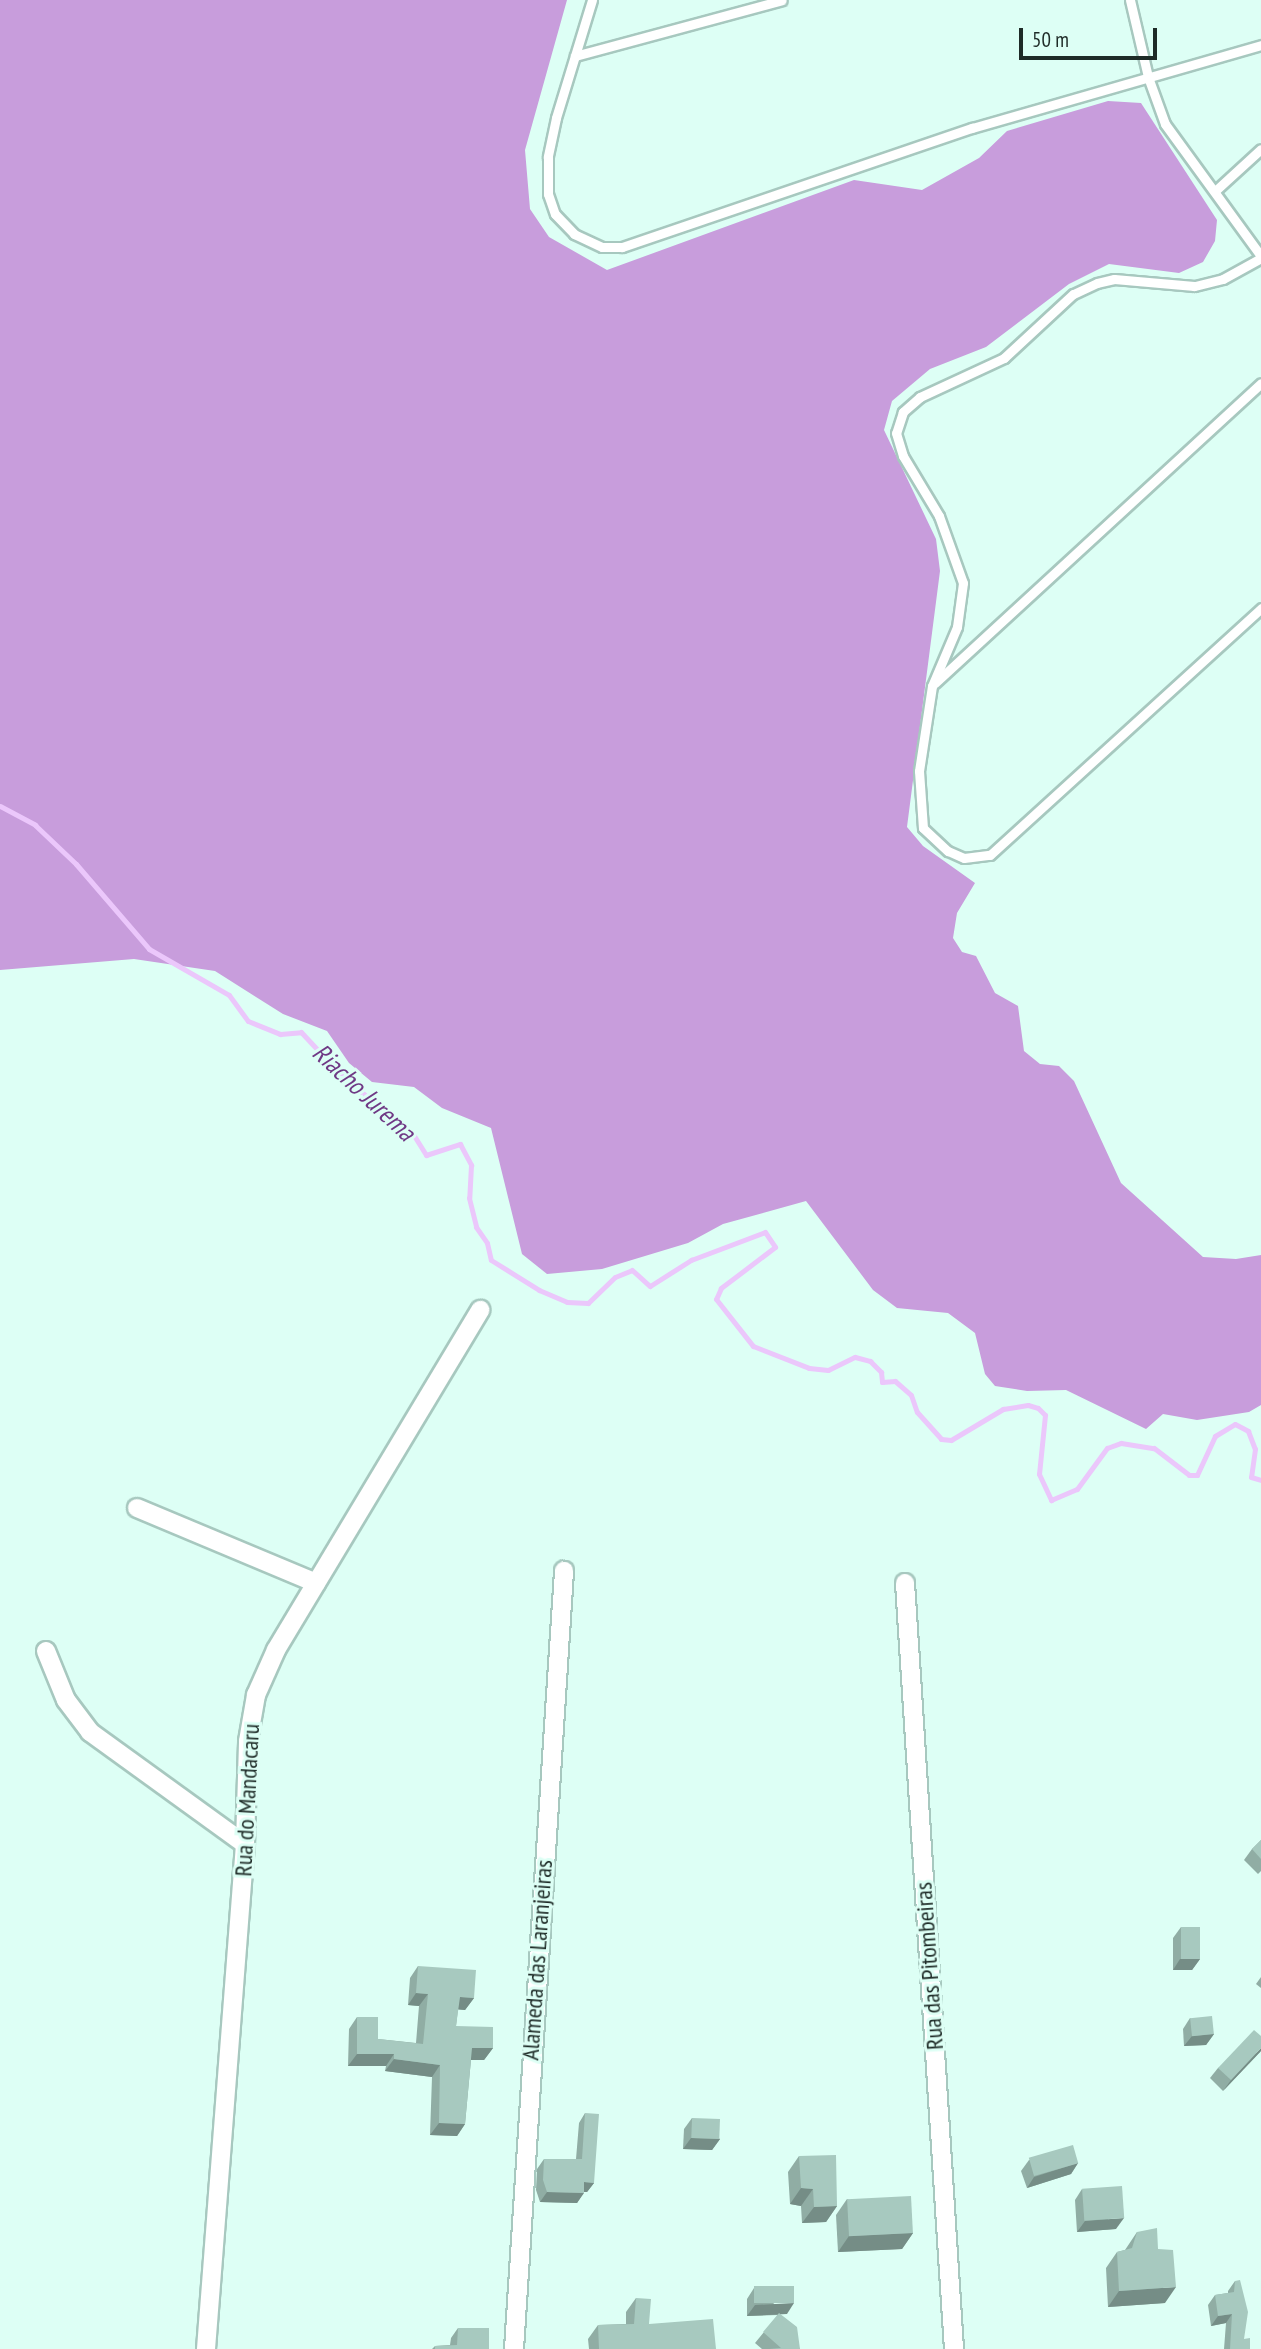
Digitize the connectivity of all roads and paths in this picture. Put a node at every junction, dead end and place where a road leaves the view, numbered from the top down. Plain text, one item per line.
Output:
1 (593, 0) edge
2 (782, 0) edge
3 (1130, 0) edge
4 (1261, 45) edge
5 (575, 56) junction
6 (1148, 77) junction
7 (1261, 149) edge
8 (1215, 191) junction
9 (1261, 257) edge
10 (1261, 383) edge
11 (1261, 608) edge
12 (932, 686) junction
13 (480, 1310) dead end
14 (137, 1508) dead end
15 (564, 1571) dead end
16 (316, 1583) junction
17 (905, 1583) dead end
18 (46, 1651) dead end
19 (245, 1844) junction
20 (206, 2349) edge
21 (514, 2349) edge
22 (954, 2349) edge

1 - 5 lane
2 - 5 lane
3 - 6 lane
4 - 6 lane
5 - 6 lane
6 - 8 lane
7 - 8 lane
8 - 9 lane
9 - 12 lane
10 - 12 lane
11 - 12 lane
13 - 16 street, Rua do Mandacaru
14 - 16 street
15 - 21 street, Alameda das Laranjeiras
16 - 19 street, Rua do Mandacaru
17 - 22 street, Rua das Pitombeiras
18 - 19 street
19 - 20 street, Rua do Mandacaru

